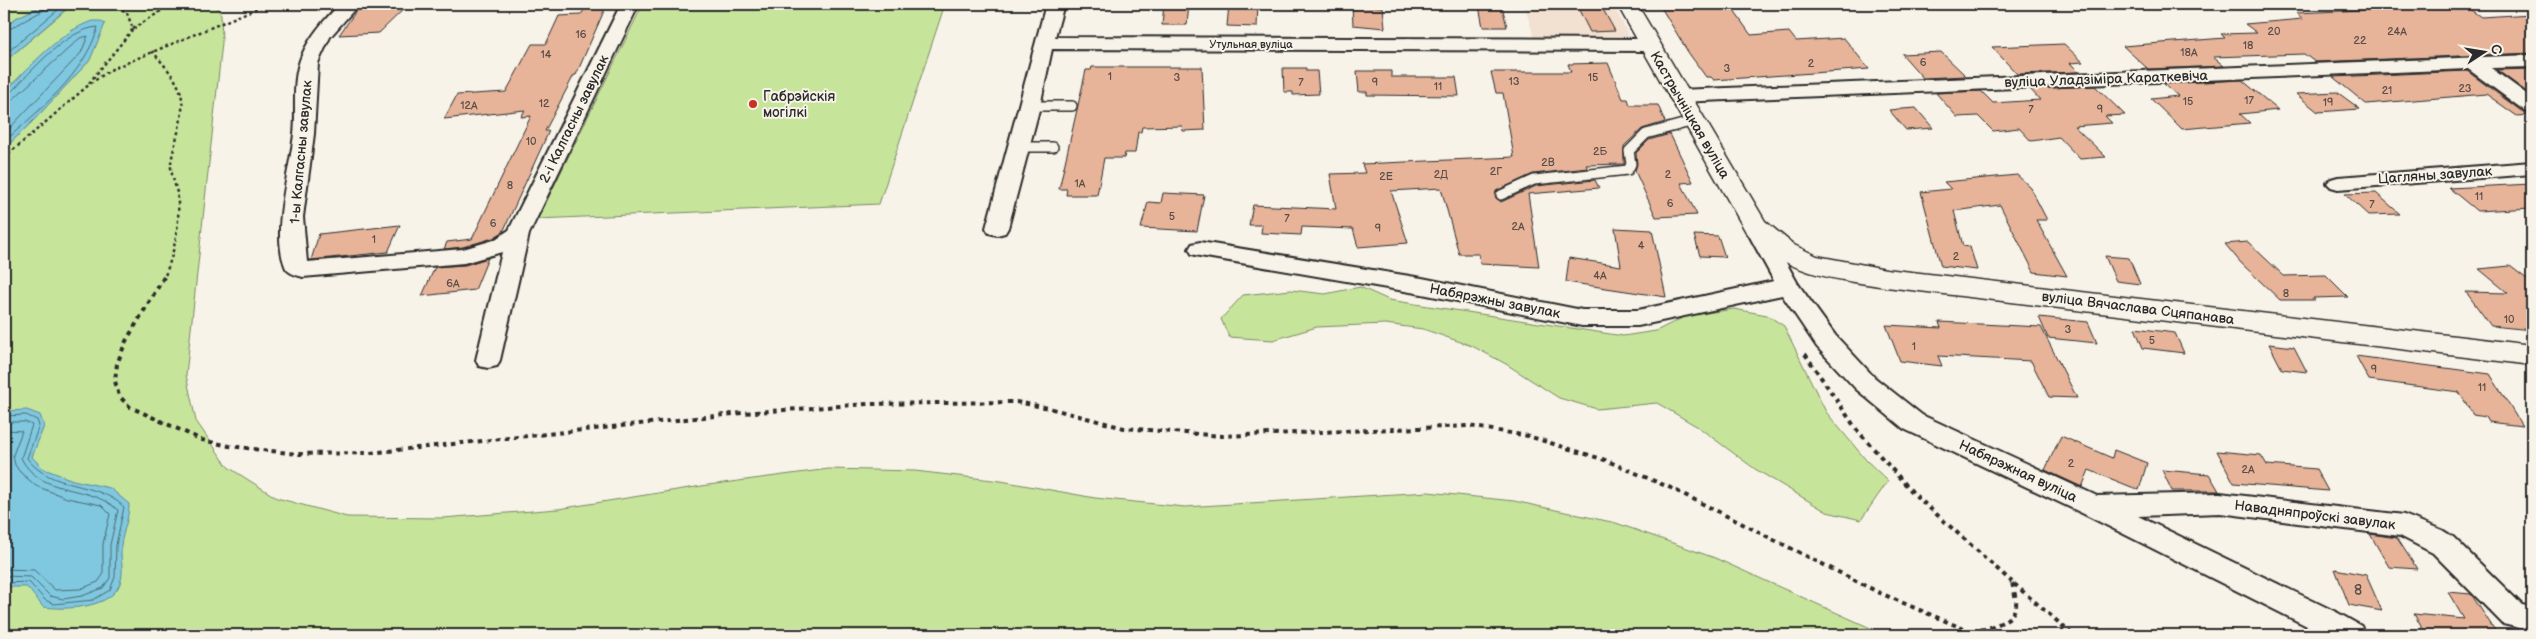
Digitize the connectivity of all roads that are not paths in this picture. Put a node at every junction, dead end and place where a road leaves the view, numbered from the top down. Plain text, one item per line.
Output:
1 (350, 4) edge
2 (630, 4) edge
3 (1055, 4) edge
4 (1627, 4) edge
5 (1044, 43) junction
6 (1650, 45) junction
7 (2532, 61) edge
8 (2470, 64) junction
9 (1679, 96) junction
10 (1030, 106) junction
11 (1072, 106) dead end
12 (2532, 107) edge
13 (1694, 121) junction
14 (1020, 147) junction
15 (1053, 147) dead end
16 (2532, 168) edge
17 (2338, 183) dead end
18 (1501, 195) dead end
19 (1755, 226) junction
20 (997, 228) dead end
21 (518, 234) junction
22 (1200, 250) dead end
23 (1788, 286) junction
24 (2532, 355) edge
25 (488, 360) dead end
26 (2094, 507) junction
27 (2532, 620) edge
28 (2350, 635) edge

1 - 21 street, 1-ы Калгасны завулак
2 - 21 street, 2-і Калгасны завулак
3 - 5 street
4 - 6 main road, Кастрычніцкая вуліца
5 - 6 street, Утульная вуліца
5 - 10 street
6 - 9 main road, Кастрычніцкая вуліца
7 - 8 street, вуліца Уладзіміра Караткевіча
8 - 9 street, вуліца Уладзіміра Караткевіча
8 - 12 street
9 - 13 main road, Кастрычніцкая вуліца
10 - 11 lane
10 - 14 street
13 - 18 lane
13 - 19 main road, Кастрычніцкая вуліца
14 - 15 lane
14 - 20 street
16 - 17 street, Цагляны завулак
19 - 23 street, Набярэжная вуліца
19 - 24 main road, вуліца Вячаслава Сцяпанава
21 - 25 street, 2-і Калгасны завулак
22 - 23 street, Набярэжны завулак
23 - 26 street, Набярэжная вуліца
26 - 27 street, Навадняпроўскі завулак
26 - 28 street, Набярэжная вуліца

